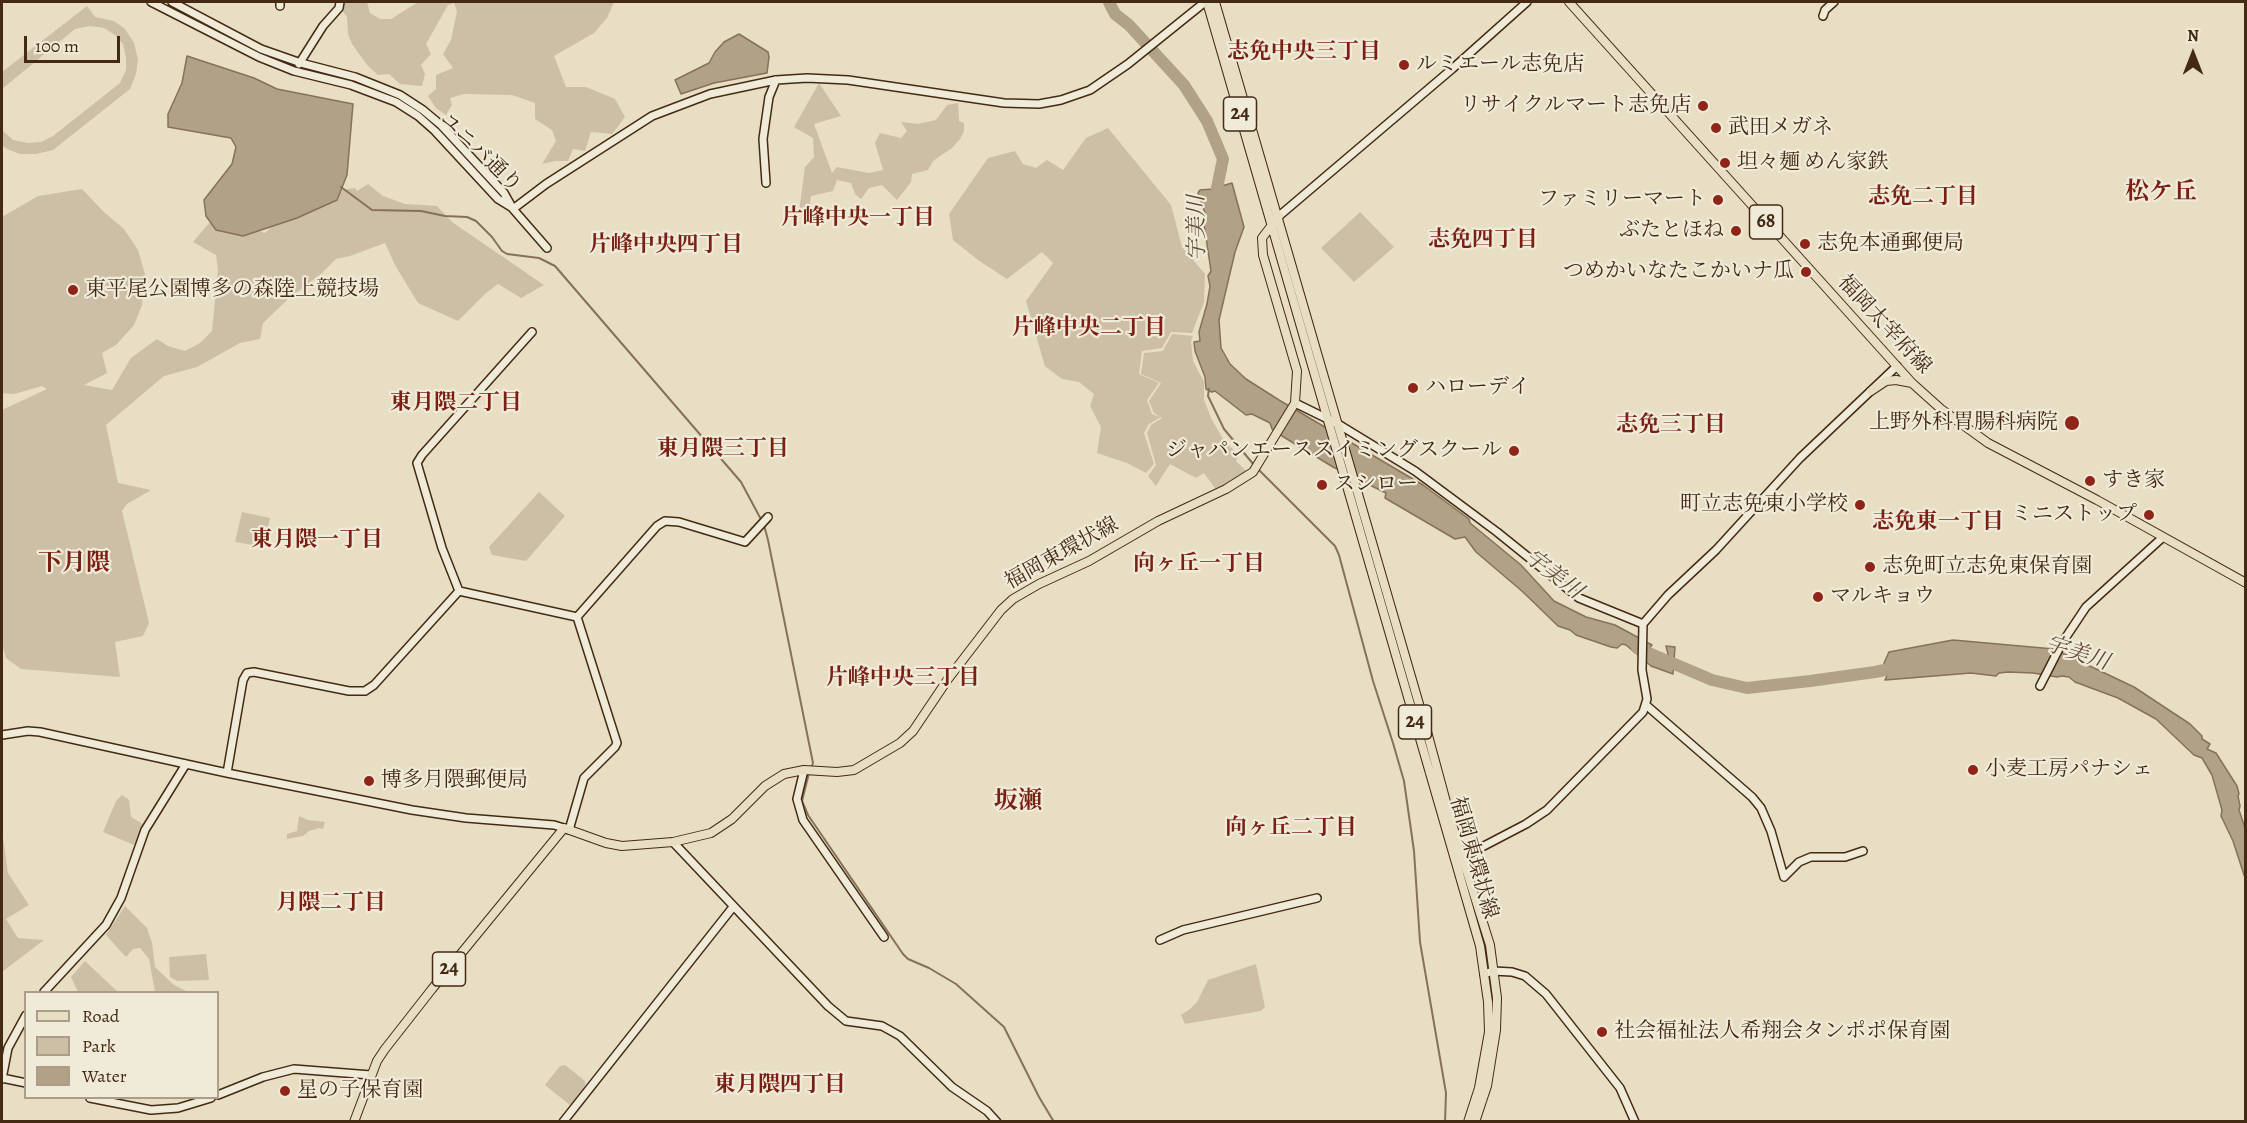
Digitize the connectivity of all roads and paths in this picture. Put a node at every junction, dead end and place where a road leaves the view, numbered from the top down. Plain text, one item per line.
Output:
1 (151, 2) edge
2 (172, 2) edge
3 (340, 2) edge
4 (1206, 2) edge
5 (1215, 2) edge
6 (1527, 2) edge
7 (1569, 2) edge
8 (1834, 2) edge
9 (1823, 16) dead end
10 (301, 63) junction
11 (294, 70) junction
12 (776, 80) junction
13 (766, 183) dead end
14 (513, 208) junction
15 (1279, 216) junction
16 (1272, 226) junction
17 (548, 248) dead end
18 (532, 332) dead end
19 (1897, 366) junction
20 (1912, 383) junction
21 (1871, 391) junction
22 (1294, 405) junction
23 (1328, 421) junction
24 (1338, 426) junction
25 (768, 517) dead end
26 (2162, 538) junction
27 (2246, 583) edge
28 (459, 591) junction
29 (577, 617) junction
30 (1643, 626) junction
31 (2040, 686) dead end
32 (1646, 705) junction
33 (2, 735) edge
34 (186, 764) junction
35 (804, 770) junction
36 (226, 773) junction
37 (566, 829) junction
38 (673, 842) junction
39 (1863, 851) dead end
40 (1463, 857) junction
41 (1454, 861) junction
42 (1317, 898) dead end
43 (733, 907) junction
44 (884, 937) dead end
45 (1160, 940) dead end
46 (1493, 971) junction
47 (1484, 974) junction
48 (47, 991) edge
49 (24, 1019) edge
50 (371, 1075) junction
51 (2, 1078) edge
52 (24, 1083) edge
53 (219, 1095) edge
54 (95, 1099) edge
55 (208, 1099) edge
56 (354, 1122) edge
57 (563, 1122) edge
58 (997, 1122) edge
59 (1468, 1122) edge
60 (1475, 1122) edge
61 (1635, 1122) edge

1 - 11 street, ユニバ通り
2 - 10 street, ユニバ通り
3 - 10 street
4 - 12 street
4 - 16 main road, 24
5 - 15 main road, 24
6 - 15 street
7 - 19 main road, 福岡太宰府線 / 68
8 - 9 street
10 - 11 street
10 - 14 street, ユニバ通り
11 - 14 street, ユニバ通り
12 - 13 street
12 - 14 street
14 - 17 street
15 - 16 main road, 福岡東環状線
15 - 24 main road, 24
16 - 22 main road, 福岡東環状線
16 - 23 main road, 24
18 - 28 street
19 - 20 main road, 福岡太宰府線 / 68
19 - 21 street
20 - 21 main road
20 - 26 main road, 福岡太宰府線 / 68
21 - 30 street
22 - 23 street
22 - 35 main road, 福岡東環状線
23 - 24 street
23 - 41 main road, 福岡東環状線 / 24
24 - 30 street
24 - 40 main road, 福岡東環状線 / 24
25 - 29 street
26 - 27 main road, 福岡太宰府線 / 68
26 - 31 street
28 - 29 street
28 - 36 street
29 - 37 street
30 - 32 street
32 - 39 street
32 - 40 street
33 - 34 street
34 - 36 street
34 - 48 street
35 - 38 main road, 福岡東環状線
35 - 44 street
36 - 37 street
37 - 38 main road, 福岡東環状線
37 - 50 main road, 24
38 - 43 street
40 - 41 street
40 - 46 main road, 福岡東環状線 / 24
41 - 47 main road, 福岡東環状線 / 24
42 - 45 street
43 - 57 street
43 - 58 street
46 - 47 street
46 - 60 main road, 福岡東環状線 / 24
46 - 61 street
47 - 59 main road, 福岡東環状線 / 24
49 - 51 street
50 - 53 street
50 - 56 main road, 24
51 - 52 street
54 - 55 street

